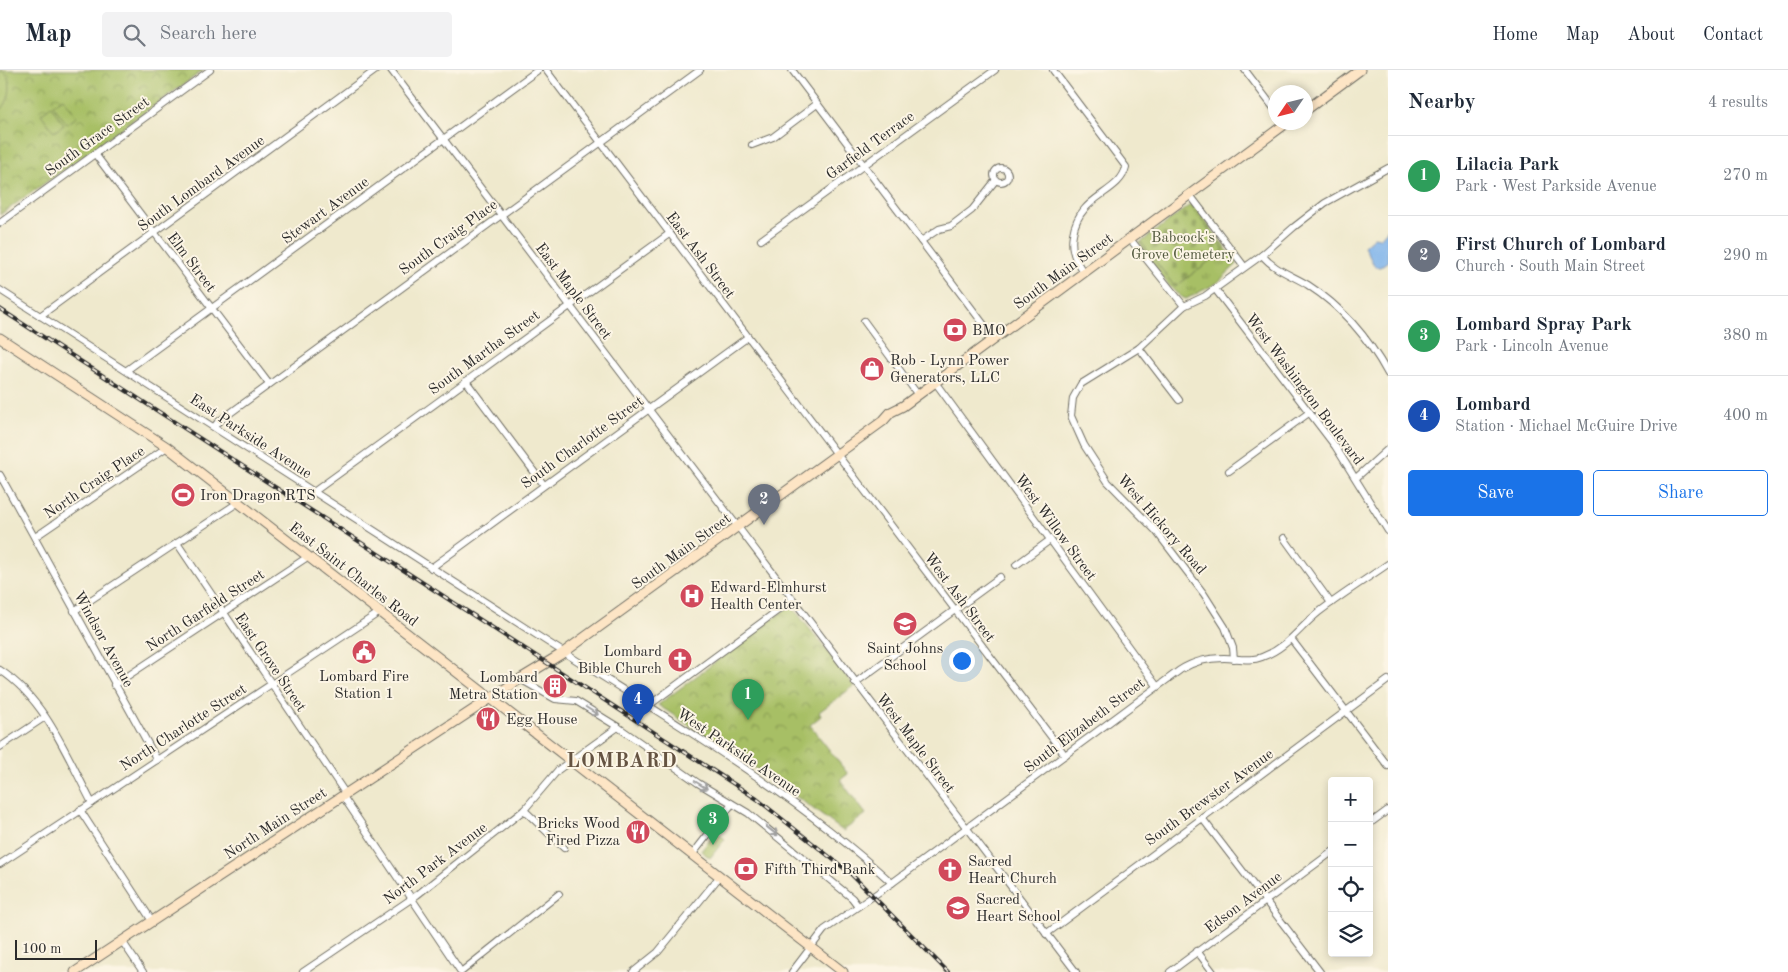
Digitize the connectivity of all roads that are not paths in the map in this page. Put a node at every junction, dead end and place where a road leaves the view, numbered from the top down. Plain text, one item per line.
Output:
1 (210, 70) edge
2 (376, 70) edge
3 (391, 70) edge
4 (538, 70) edge
5 (546, 70) edge
6 (700, 70) edge
7 (792, 70) edge
8 (995, 70) edge
9 (1053, 70) edge
10 (1245, 70) edge
11 (1360, 70) edge
12 (1268, 100) edge
13 (817, 104) junction
14 (1313, 105) edge
15 (1277, 130) edge
16 (443, 139) junction
17 (601, 142) junction
18 (752, 145) dead end
19 (95, 154) junction
20 (864, 165) junction
21 (1388, 168) edge
22 (995, 181) dead end
23 (1190, 195) junction
24 (501, 215) junction
25 (0, 223) edge
26 (154, 232) junction
27 (669, 234) junction
28 (1130, 239) junction
29 (761, 240) dead end
30 (921, 241) junction
31 (1262, 256) junction
32 (1244, 266) junction
33 (1084, 273) junction
34 (1215, 289) junction
35 (0, 290) edge
36 (569, 305) junction
37 (1184, 306) junction
38 (212, 309) junction
39 (40, 316) junction
40 (864, 321) dead end
41 (748, 337) junction
42 (0, 338) edge
43 (994, 338) junction
44 (1139, 348) junction
45 (127, 370) junction
46 (1388, 374) edge
47 (466, 380) junction
48 (935, 382) junction
49 (269, 384) junction
50 (918, 395) junction
51 (1178, 400) dead end
52 (648, 410) junction
53 (1310, 412) junction
54 (214, 427) junction
55 (168, 447) junction
56 (1388, 449) edge
57 (837, 454) junction
58 (1229, 471) dead end
59 (0, 475) edge
60 (1356, 478) junction
61 (544, 485) junction
62 (315, 491) junction
63 (239, 502) junction
64 (738, 527) junction
65 (1388, 531) edge
66 (35, 537) junction
67 (1284, 538) dead end
68 (1050, 540) junction
69 (177, 544) junction
70 (309, 556) junction
71 (1388, 564) edge
72 (1016, 565) dead end
73 (432, 568) junction
74 (1000, 577) dead end
75 (792, 600) junction
76 (1331, 603) junction
77 (955, 610) junction
78 (74, 611) junction
79 (380, 612) junction
80 (223, 613) junction
81 (1292, 640) junction
82 (564, 653) junction
83 (1234, 659) junction
84 (0, 670) edge
85 (520, 679) junction
86 (1388, 680) edge
87 (855, 683) junction
88 (271, 684) junction
89 (114, 685) junction
90 (1157, 686) junction
91 (492, 698) junction
92 (648, 706) junction
93 (1346, 711) junction
94 (45, 717) junction
95 (618, 727) junction
96 (0, 747) edge
97 (1065, 755) junction
98 (157, 760) junction
99 (572, 761) junction
100 (1388, 766) edge
101 (344, 794) junction
102 (92, 803) junction
103 (732, 804) junction
104 (80, 810) junction
105 (524, 810) junction
106 (1388, 810) edge
107 (1202, 818) junction
108 (1372, 822) edge
109 (965, 829) junction
110 (564, 848) dead end
111 (692, 854) junction
112 (1328, 855) edge
113 (0, 864) edge
114 (720, 876) junction
115 (892, 883) junction
116 (559, 894) dead end
117 (412, 899) junction
118 (1265, 900) junction
119 (858, 906) junction
120 (152, 921) junction
121 (1046, 934) junction
122 (122, 941) junction
123 (810, 946) junction
124 (1197, 951) junction
125 (75, 972) edge
126 (143, 972) edge
127 (303, 972) edge
128 (461, 972) edge
129 (633, 972) edge
130 (792, 972) edge
131 (844, 972) edge
132 (1076, 972) edge
133 (1170, 972) edge
134 (1213, 972) edge
135 (1320, 972) edge

1 - 19 street, South Grace Street
2 - 26 street, South Lombard Avenue
3 - 16 street, East Maple Street
4 - 16 street, Stewart Avenue
5 - 17 street, East Ash Street
6 - 17 street, South Craig Place
7 - 13 street
8 - 20 street, Garfield Terrace
9 - 33 street
10 - 12 street
11 - 14 main road
13 - 18 street
13 - 20 street
15 - 23 main road, South Main Street
16 - 24 street, East Maple Street
16 - 38 street, Stewart Avenue
17 - 24 street, South Craig Place
17 - 27 street, East Ash Street
19 - 25 street, South Grace Street
19 - 26 street, Elm Street
20 - 29 street, Garfield Terrace
20 - 30 street
21 - 31 street
22 - 30 street
23 - 28 main road, South Main Street
23 - 32 street
24 - 36 street, East Maple Street
24 - 49 street, South Craig Place
26 - 38 street, Elm Street
26 - 39 street, South Lombard Avenue
27 - 36 street, South Martha Street
27 - 41 street, East Ash Street
28 - 33 main road, South Main Street
28 - 37 street
30 - 43 street
31 - 32 street
31 - 46 street
32 - 34 street
33 - 43 main road, South Main Street
34 - 37 street
34 - 53 street, West Washington Boulevard
35 - 39 street, East Parkside Avenue
36 - 47 street, South Martha Street
36 - 52 street, East Maple Street
37 - 44 street
38 - 45 street, Stewart Avenue
38 - 49 street, Elm Street
39 - 45 street, East Parkside Avenue
40 - 50 street
41 - 52 street, South Charlotte Street
41 - 57 street, East Ash Street
42 - 55 main road, East Saint Charles Road
43 - 48 main road, South Main Street
44 - 51 street
44 - 83 street, West Hickory Road
45 - 54 street, East Parkside Avenue
47 - 61 street
47 - 62 street, South Martha Street
48 - 50 main road, South Main Street
48 - 68 street, West Willow Street
49 - 54 street, South Craig Place
50 - 57 main road, South Main Street
52 - 61 street, South Charlotte Street
52 - 64 street, East Maple Street
53 - 58 street
53 - 60 street, West Washington Boulevard
54 - 62 street, East Parkside Avenue
55 - 63 main road, East Saint Charles Road
55 - 66 street, North Craig Place
56 - 60 street
57 - 64 main road, South Main Street
57 - 77 street, West Ash Street
59 - 66 street, Windsor Avenue
60 - 65 street, West Washington Boulevard
61 - 73 street, South Charlotte Street
62 - 73 street, East Parkside Avenue
63 - 69 street
63 - 70 main road, East Saint Charles Road
64 - 75 street, West Maple Street
64 - 82 main road, South Main Street
66 - 78 street, Windsor Avenue
67 - 76 street
68 - 72 street
68 - 90 street, West Willow Street
69 - 78 street
69 - 80 street, East Grove Street
70 - 79 main road, East Saint Charles Road
70 - 80 street, North Garfield Street
71 - 76 street, South Elizabeth Street
73 - 82 street, East Parkside Avenue
74 - 77 street
75 - 87 street, West Maple Street
75 - 92 street
76 - 81 street, South Elizabeth Street
77 - 87 street
77 - 97 street, West Ash Street
78 - 89 street, Windsor Avenue
79 - 88 street, North Charlotte Street
79 - 91 main road, East Saint Charles Road
80 - 88 street, East Grove Street
80 - 89 street, North Garfield Street
81 - 83 street, South Elizabeth Street
81 - 93 street
82 - 85 main road, South Main Street
82 - 92 street, West Parkside Avenue
83 - 90 street, South Elizabeth Street
84 - 94 street
85 - 91 main road, South Main Street
85 -> 95 street
86 - 93 street, South Brewster Avenue
87 - 109 street, West Maple Street
88 - 98 street, North Charlotte Street
88 - 101 street, East Grove Street
89 - 98 street, Windsor Avenue
90 - 97 street, South Elizabeth Street
91 - 99 main road, East Saint Charles Road
91 - 101 main road, North Main Street
92 - 115 street, West Parkside Avenue
93 - 100 street
93 - 107 street, South Brewster Avenue
94 - 96 street
94 - 102 street
95 - 99 street, North Park Avenue
95 -> 103 street
97 - 109 street, South Elizabeth Street
98 - 102 street, North Charlotte Street
99 - 105 street, North Park Avenue
99 - 111 main road, East Saint Charles Road
101 - 117 street, East Grove Street
101 - 120 main road, North Main Street
102 - 104 street, North Charlotte Street
103 - 111 street
103 -> 119 street
104 - 113 street, North Charlotte Street
104 - 120 street
105 - 110 street
105 - 117 street, North Park Avenue
106 - 108 street
107 - 118 street
107 - 121 street, South Brewster Avenue
109 - 115 street, South Elizabeth Street
109 - 121 street, West Maple Street
111 - 114 main road, East Saint Charles Road
112 - 118 street, Edson Avenue
114 - 123 main road, East Saint Charles Road
114 - 129 street
115 - 119 street, South Elizabeth Street
116 - 128 street
117 - 127 street, North Park Avenue
117 - 128 street, East Grove Street
118 - 124 street, Edson Avenue
118 - 135 street
119 - 123 street, South Elizabeth Street
120 - 122 main road, North Main Street
121 - 132 street, West Maple Street
122 - 125 main road, North Main Street
122 - 126 street
123 - 130 street, South Elizabeth Street
123 - 131 main road, East Saint Charles Road
124 - 133 street, Edson Avenue
124 - 134 street

